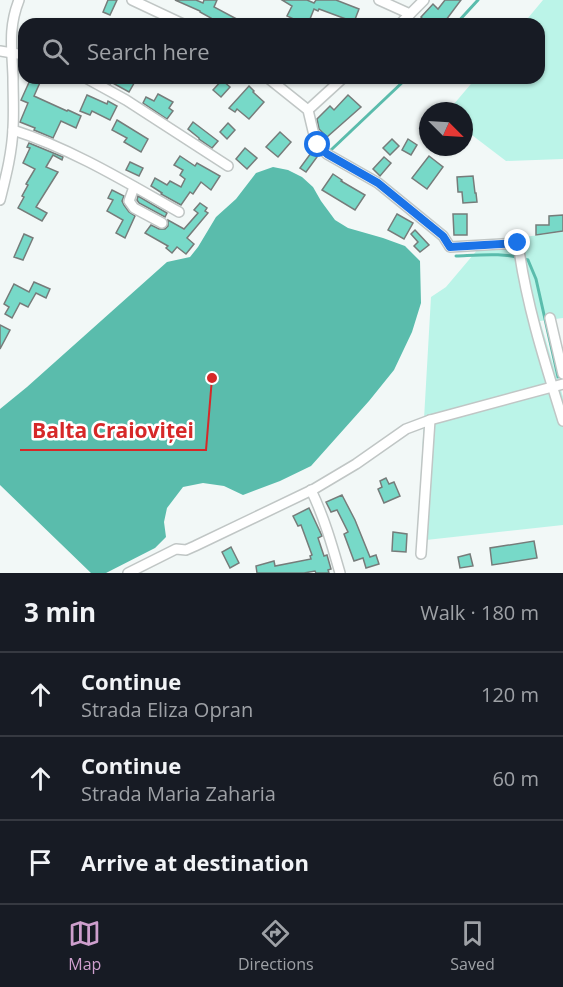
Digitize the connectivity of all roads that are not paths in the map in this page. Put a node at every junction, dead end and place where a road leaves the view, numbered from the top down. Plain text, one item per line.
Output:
1 (18, 0) edge
2 (132, 0) edge
3 (379, 0) edge
4 (424, 0) edge
5 (410, 14) junction
6 (170, 18) edge
7 (406, 18) edge
8 (0, 51) edge
9 (11, 53) junction
10 (18, 54) edge
11 (97, 84) edge
12 (276, 84) edge
13 (336, 84) edge
14 (308, 110) junction
15 (13, 130) junction
16 (228, 165) dead end
17 (134, 187) junction
18 (0, 200) edge
19 (180, 212) dead end
20 (162, 223) dead end
21 (550, 318) dead end
22 (563, 374) edge
23 (563, 384) edge
24 (552, 386) junction
25 (430, 420) junction
26 (563, 420) edge
27 (311, 490) junction
28 (421, 554) dead end
29 (128, 573) edge
30 (340, 573) edge

1 - 9 street
2 - 6 street
3 - 5 street
4 - 5 street
5 - 7 street
8 - 9 street
9 - 10 street
9 - 15 street
11 - 16 street
12 - 14 street
13 - 14 street
14 - 24 street
15 - 17 street
15 - 18 street
17 - 19 street
17 - 20 street
21 - 22 street
23 - 24 street
24 - 25 street
24 - 26 street
25 - 27 street
25 - 28 street
27 - 29 street
27 - 30 street

